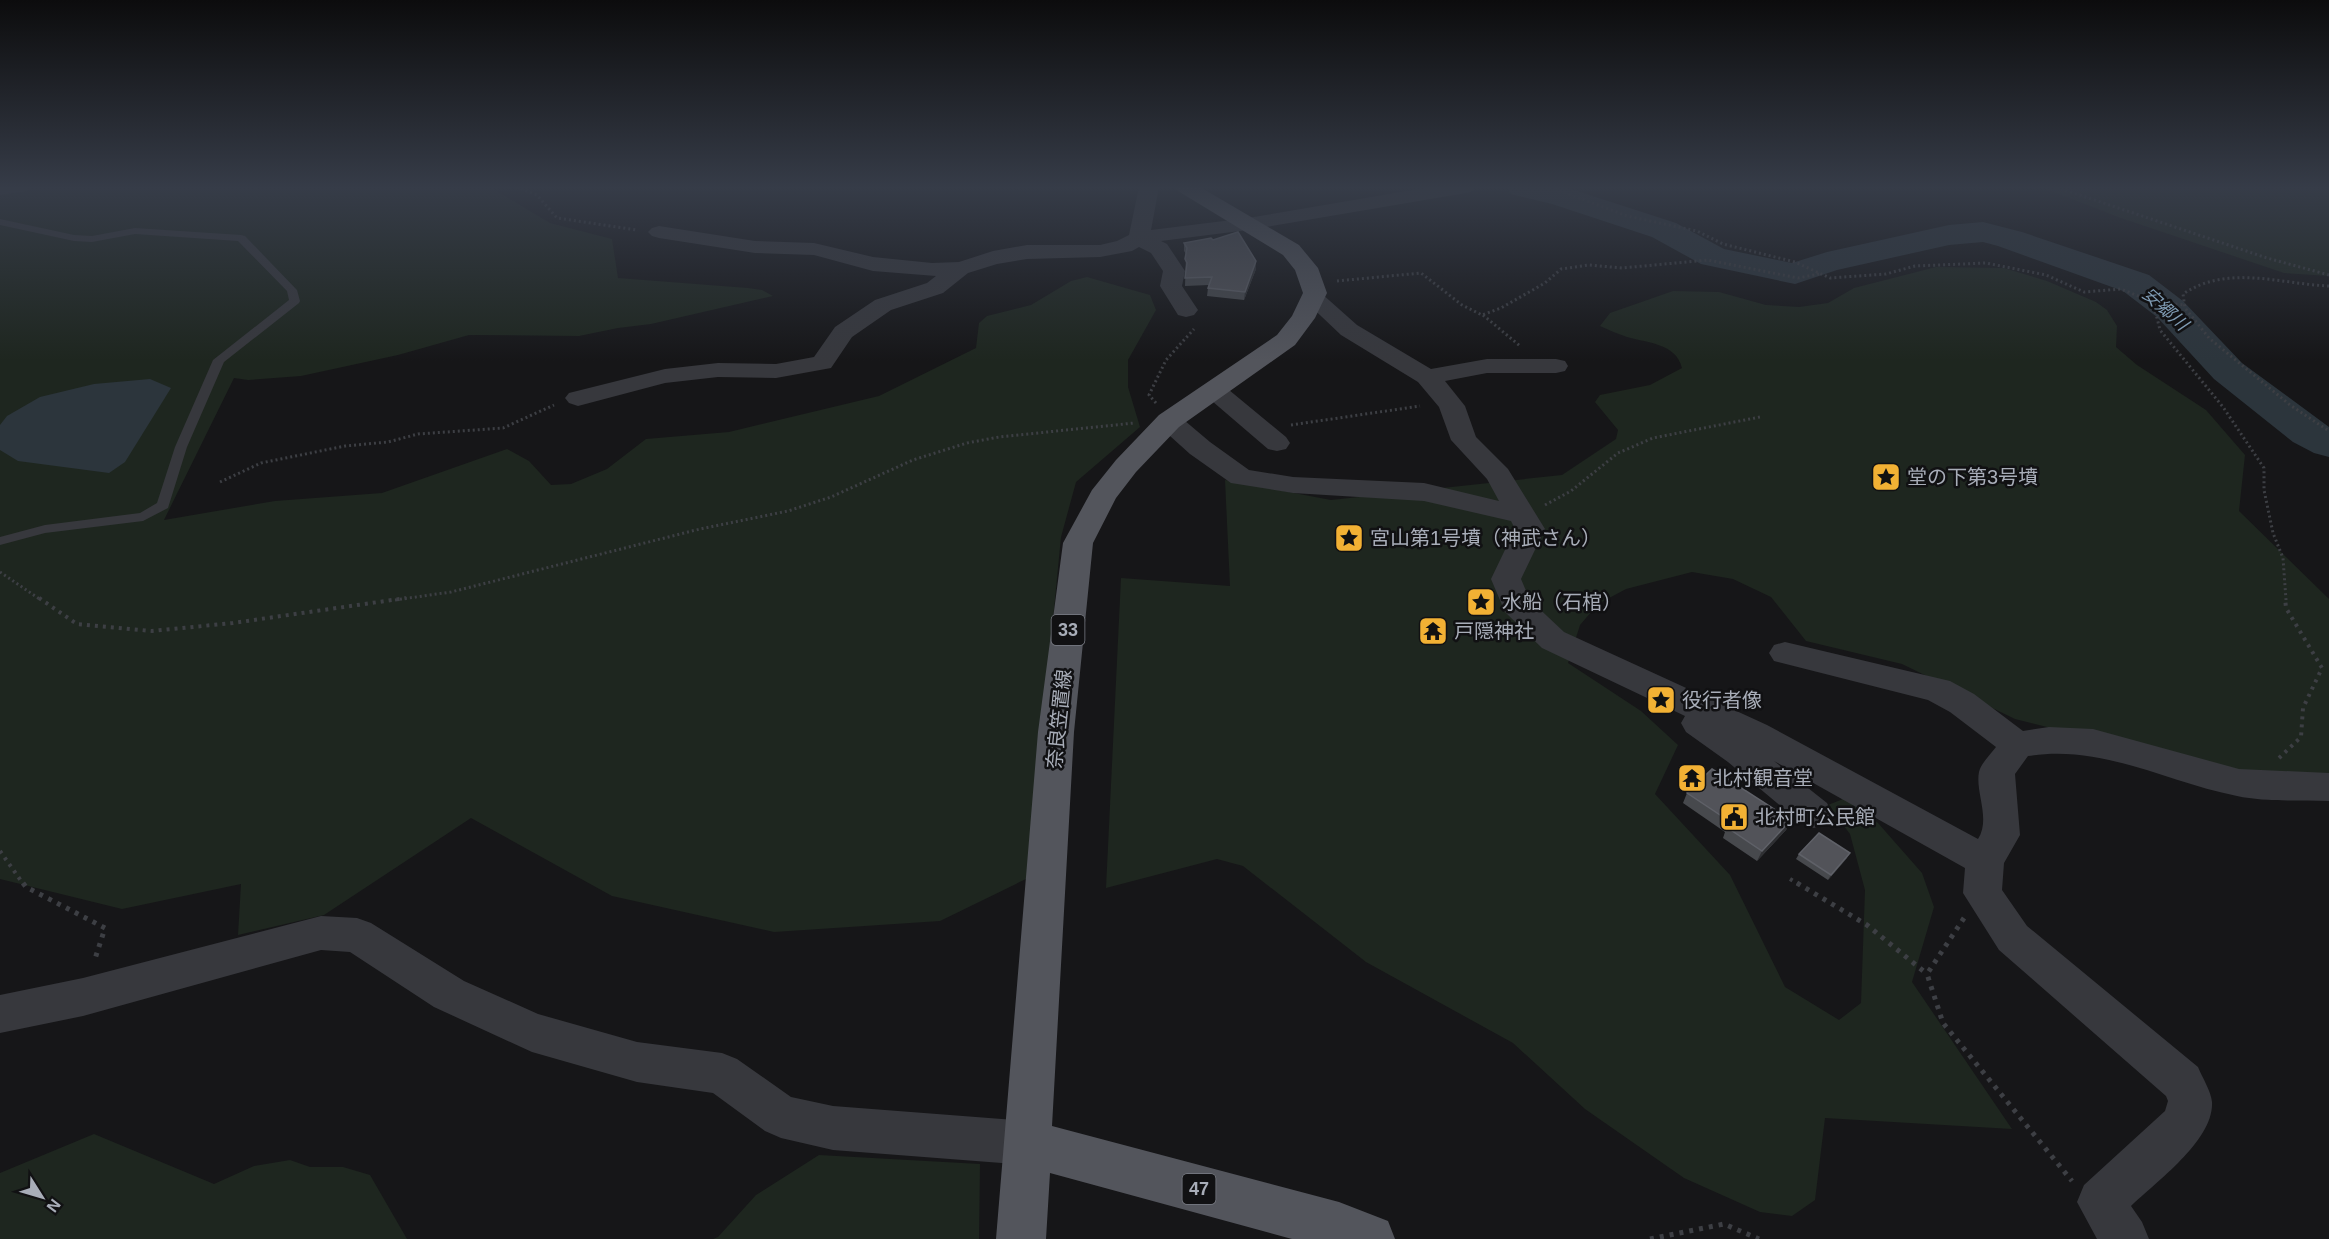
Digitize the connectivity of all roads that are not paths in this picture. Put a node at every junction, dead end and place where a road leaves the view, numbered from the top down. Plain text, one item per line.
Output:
1 (248, 245) edge
2 (741, 245) edge
3 (1126, 245) edge
4 (1151, 245) edge
5 (1282, 245) edge
6 (961, 268) junction
7 (1313, 290) junction
8 (1186, 310) road end
9 (1556, 366) dead end
10 (1427, 377) junction
11 (1214, 390) junction
12 (578, 398) road end
13 (1169, 421) junction
14 (1269, 436) road end
15 (1523, 515) junction
16 (0, 541) edge
17 (1785, 653) dead end
18 (1674, 697) junction
19 (2017, 745) junction
20 (2329, 787) edge
21 (1814, 813) dead end
22 (1983, 877) junction
23 (0, 1014) edge
24 (1027, 1143) junction
25 (1021, 1239) edge
26 (1370, 1239) edge
27 (2125, 1239) edge

1 - 16 lane
2 - 6 street
3 - 6 street
4 - 8 street
5 - 7 main road
6 - 12 street
7 - 10 street
7 - 11 main road, 奈良笠置線 / 33
9 - 10 street
10 - 15 street
11 - 13 main road, 奈良笠置線 / 33
11 - 14 street
13 - 15 street
13 - 24 main road, 奈良笠置線 / 33
15 - 18 street
17 - 19 street
18 - 21 street
18 - 22 street
19 - 20 street
19 - 22 street
22 - 27 street
23 - 24 street
24 - 25 main road, 奈良笠置線 / 33
24 - 26 main road, 47

